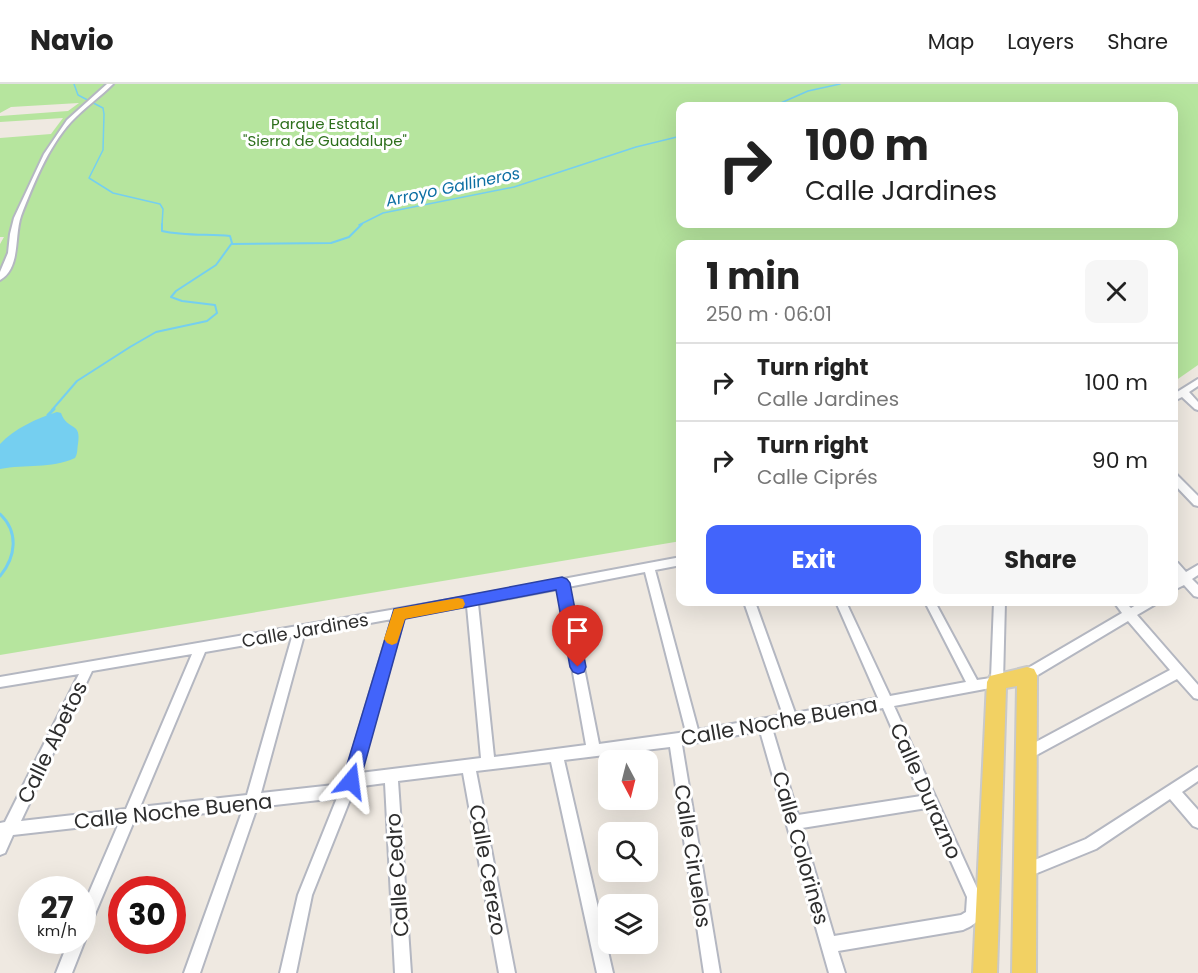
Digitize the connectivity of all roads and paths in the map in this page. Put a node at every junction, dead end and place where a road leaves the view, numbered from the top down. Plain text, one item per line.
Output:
1 (110, 84) edge
2 (0, 278) edge
3 (1198, 382) edge
4 (1184, 392) junction
5 (1178, 396) edge
6 (1198, 407) edge
7 (1178, 481) edge
8 (1198, 502) edge
9 (676, 562) edge
10 (649, 567) junction
11 (1198, 569) edge
12 (1178, 571) edge
13 (1185, 579) junction
14 (562, 583) junction
15 (1178, 583) edge
16 (1198, 593) edge
17 (472, 601) junction
18 (750, 606) edge
19 (843, 606) edge
20 (932, 606) edge
21 (1000, 606) edge
22 (1122, 606) edge
23 (1144, 606) edge
24 (399, 614) junction
25 (1130, 615) junction
26 (299, 631) junction
27 (201, 647) junction
28 (88, 667) junction
29 (1178, 672) junction
30 (1027, 675) junction
31 (997, 681) junction
32 (2, 685) edge
33 (974, 686) junction
34 (1198, 694) edge
35 (886, 703) junction
36 (791, 718) junction
37 (764, 723) junction
38 (693, 735) junction
39 (675, 740) junction
40 (594, 751) junction
41 (1026, 754) junction
42 (556, 755) junction
43 (488, 764) junction
44 (469, 767) junction
45 (1198, 773) edge
46 (391, 776) junction
47 (349, 786) junction
48 (1173, 792) junction
49 (932, 801) junction
50 (252, 802) junction
51 (130, 815) junction
52 (1198, 821) edge
53 (795, 822) junction
54 (5, 830) edge
55 (0, 848) edge
56 (1025, 871) junction
57 (96, 895) edge
58 (830, 945) junction
59 (71, 954) edge
60 (64, 973) edge
61 (192, 973) edge
62 (288, 973) edge
63 (403, 973) edge
64 (507, 973) edge
65 (605, 973) edge
66 (712, 973) edge
67 (837, 973) edge
68 (985, 973) edge
69 (1024, 973) edge

1 - 2 street
3 - 4 street
4 - 5 street
4 - 6 street
7 - 8 street
9 - 10 street, Calle Jardines
10 - 14 street, Calle Jardines
10 - 38 street
11 - 13 street
12 - 13 street
13 - 15 street
13 - 16 street
14 - 17 street, Calle Jardines
14 - 40 street
17 - 24 street, Calle Jardines
17 - 43 street
18 - 36 street
19 - 35 street, Calle Durazno
20 - 33 street
21 - 31 street
22 - 25 street
23 - 25 street, Calle Noche Buena
24 - 26 street, Calle Jardines
24 - 47 street
25 - 29 street
25 - 30 street, Calle Noche Buena
26 - 27 street, Calle Jardines
26 - 50 street
27 - 28 street, Calle Jardines
27 - 51 street
28 - 32 street, Calle Jardines
28 - 54 street, Calle Abetos
29 - 34 street
29 - 41 street
30 - 31 main road, Calle Noche Buena
30 - 41 main road
31 - 33 street, Calle Noche Buena
31 - 68 main road
33 - 35 street, Calle Noche Buena
35 - 36 street, Calle Noche Buena
35 - 49 street, Calle Durazno
36 - 37 street, Calle Noche Buena
37 - 38 street, Calle Noche Buena
37 - 53 street, Calle Colorines
38 - 39 street, Calle Noche Buena
39 - 40 street, Calle Noche Buena
39 - 66 street, Calle Ciruelos
40 - 42 street, Calle Noche Buena
41 - 56 main road
42 - 43 street, Calle Noche Buena
42 - 65 street
43 - 44 street, Calle Noche Buena
44 - 46 street, Calle Noche Buena
44 - 64 street, Calle Cerezo
45 - 48 street
46 - 47 street, Calle Noche Buena
46 - 63 street, Calle Cedro
47 - 50 street, Calle Noche Buena
47 - 62 street
48 - 52 street
48 - 56 street
49 - 53 street
49 - 58 street, Calle Durazno
50 - 51 street, Calle Noche Buena
50 - 61 street
51 - 54 street, Calle Noche Buena
51 - 57 street
53 - 58 street, Calle Colorines
54 - 55 street, Calle Abetos
56 - 69 main road
58 - 67 street, Calle Colorines
59 - 60 street

